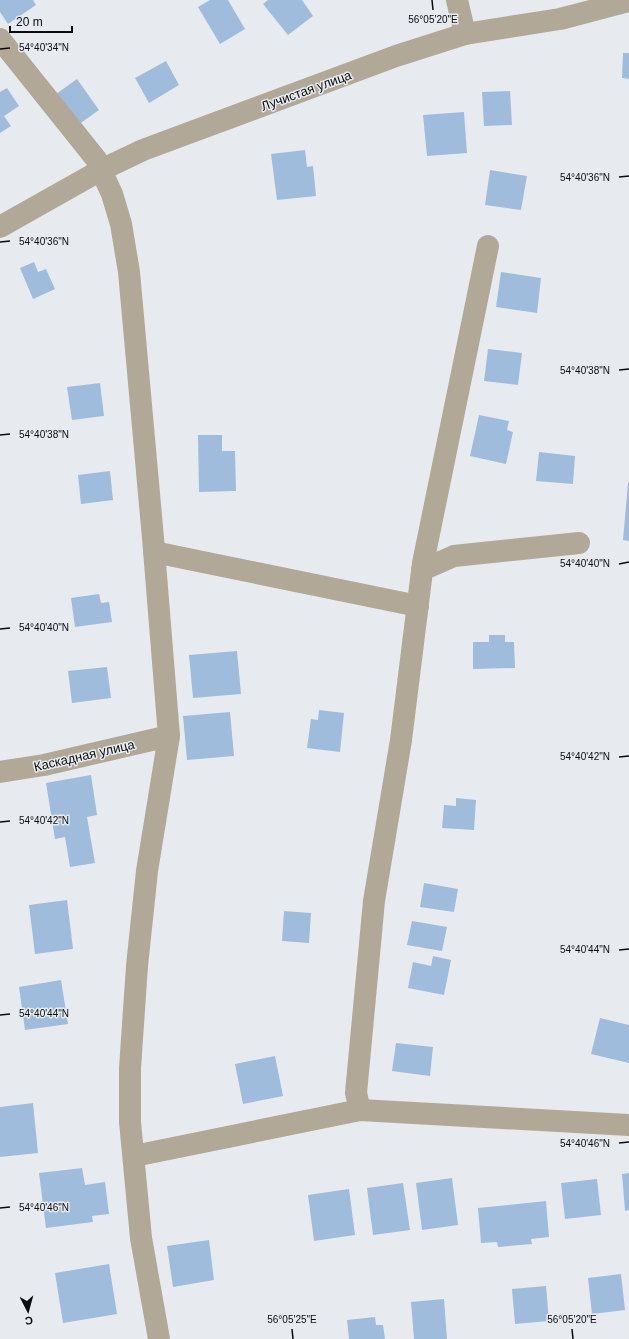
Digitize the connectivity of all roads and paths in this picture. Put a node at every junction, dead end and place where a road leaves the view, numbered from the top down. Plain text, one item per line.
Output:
1 (457, 0) edge
2 (629, 1) edge
3 (465, 34) junction
4 (0, 39) edge
5 (101, 170) junction
6 (0, 227) edge
7 (488, 246) dead end
8 (579, 543) dead end
9 (154, 552) junction
10 (422, 570) junction
11 (418, 606) junction
12 (169, 736) junction
13 (0, 772) edge
14 (360, 1110) junction
15 (629, 1125) edge
16 (134, 1156) junction
17 (159, 1339) edge

1 - 3 street
2 - 3 street, Лучистая улица
3 - 5 street, Лучистая улица
4 - 5 street
5 - 6 street, Лучистая улица
5 - 9 street
7 - 10 street
8 - 10 street
9 - 11 street
9 - 12 street
10 - 11 street
11 - 14 street
12 - 13 street, Каскадная улица
12 - 16 street
14 - 15 street
14 - 16 street
16 - 17 street

